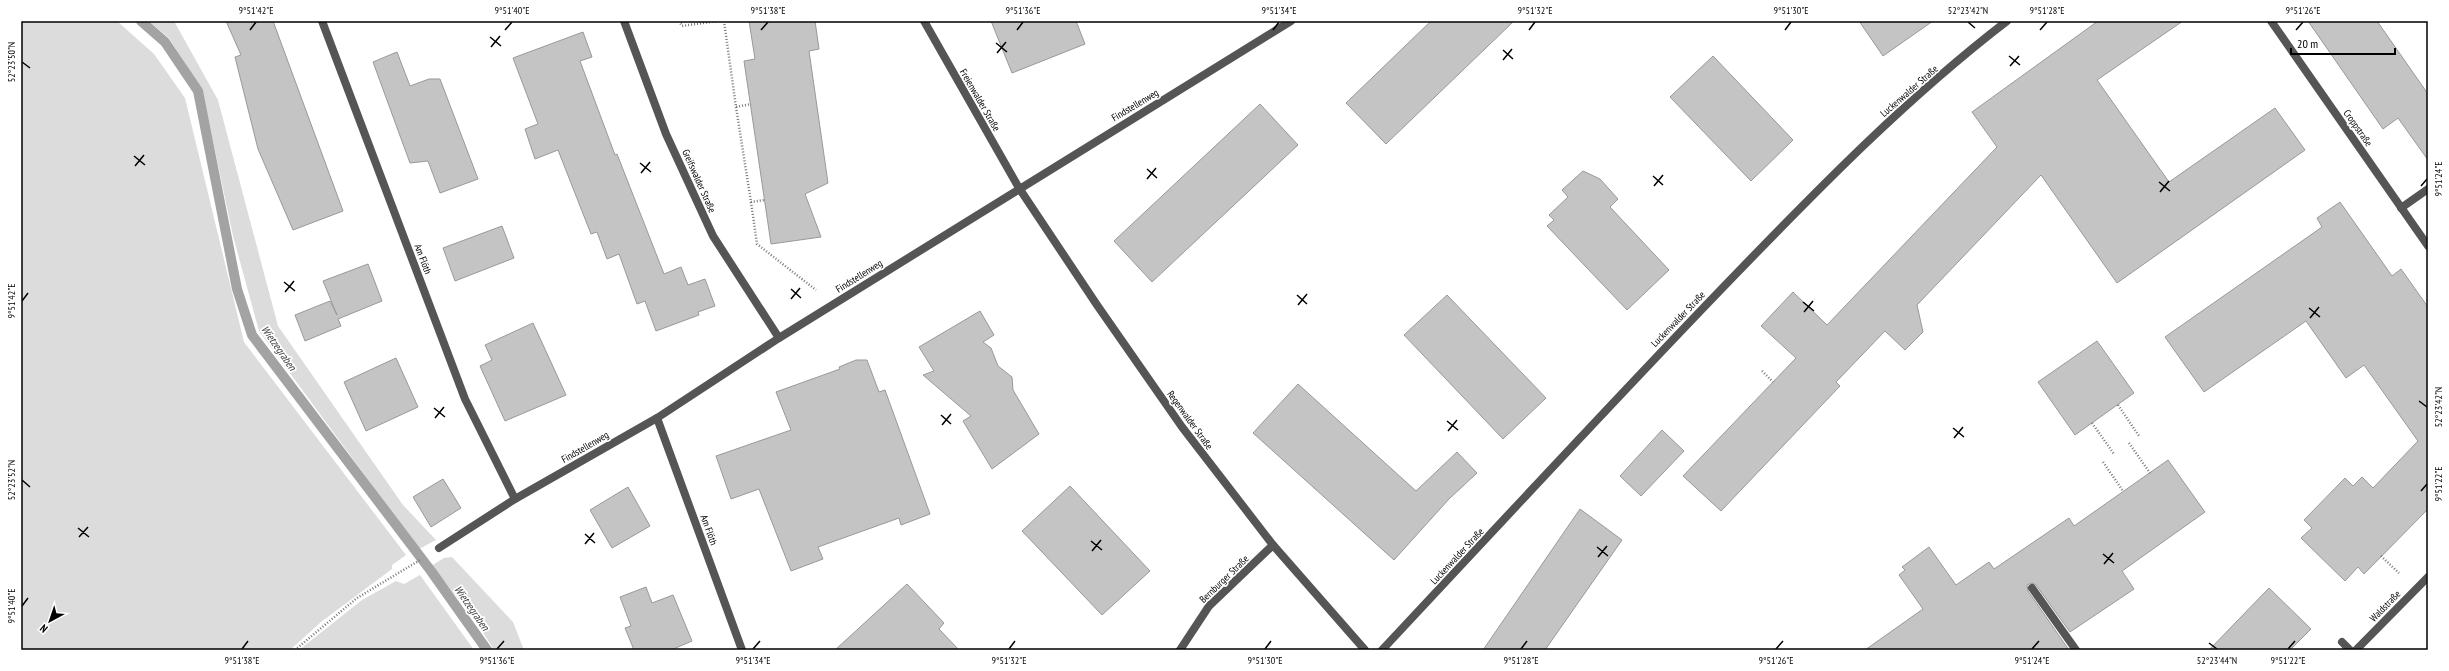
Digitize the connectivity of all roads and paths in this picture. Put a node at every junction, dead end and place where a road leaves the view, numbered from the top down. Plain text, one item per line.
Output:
1 (322, 21) edge
2 (624, 21) edge
3 (679, 21) edge
4 (717, 21) edge
5 (724, 21) edge
6 (924, 21) edge
7 (1291, 21) edge
8 (2007, 21) edge
9 (2271, 21) edge
10 (751, 104) dead end
11 (736, 107) junction
12 (1019, 188) junction
13 (2428, 189) edge
14 (765, 200) dead end
15 (751, 202) junction
16 (2401, 208) junction
17 (2428, 246) edge
18 (827, 308) junction
19 (779, 338) junction
20 (1762, 371) dead end
21 (1773, 382) dead end
22 (2118, 405) dead end
23 (657, 418) junction
24 (2092, 423) dead end
25 (2140, 436) dead end
26 (2129, 443) dead end
27 (2114, 454) dead end
28 (2103, 462) dead end
29 (2150, 473) dead end
30 (2123, 491) dead end
31 (515, 499) junction
32 (1273, 545) junction
33 (439, 548) joint
34 (2381, 556) dead end
35 (2399, 573) dead end
36 (2428, 576) edge
37 (2032, 588) dead end
38 (2342, 642) dead end
39 (295, 650) edge
40 (742, 650) edge
41 (1180, 650) edge
42 (1365, 650) edge
43 (1382, 650) edge
44 (2076, 650) edge
45 (2350, 650) edge
46 (2356, 650) edge

1 - 31 street, Am Flöth
2 - 19 street, Greifswalder Straße
3 - 4 path
5 - 11 path
6 - 12 street, Freienwalder Straße
7 - 12 street, Findstellenweg
8 - 43 street, Luckenwalder Straße
9 - 16 street, Croppstraße
10 - 11 path
11 - 15 path
12 - 18 street, Findstellenweg
12 - 32 street, Regenwalder Straße
13 - 16 street
14 - 15 path
15 - 18 path
16 - 17 street, Croppstraße
18 - 19 street, Findstellenweg
19 - 23 street, Findstellenweg
20 - 21 path
22 - 25 path
23 - 31 street, Findstellenweg
23 - 40 street, Am Flöth
24 - 27 path
26 - 29 path
28 - 30 path
31 - 33 street, Findstellenweg
32 - 41 street, Bernburger Straße
32 - 42 street, Regenwalder Straße
33 - 39 path
34 - 35 path
36 - 46 street, Waldstraße
37 - 44 street
38 - 45 street

